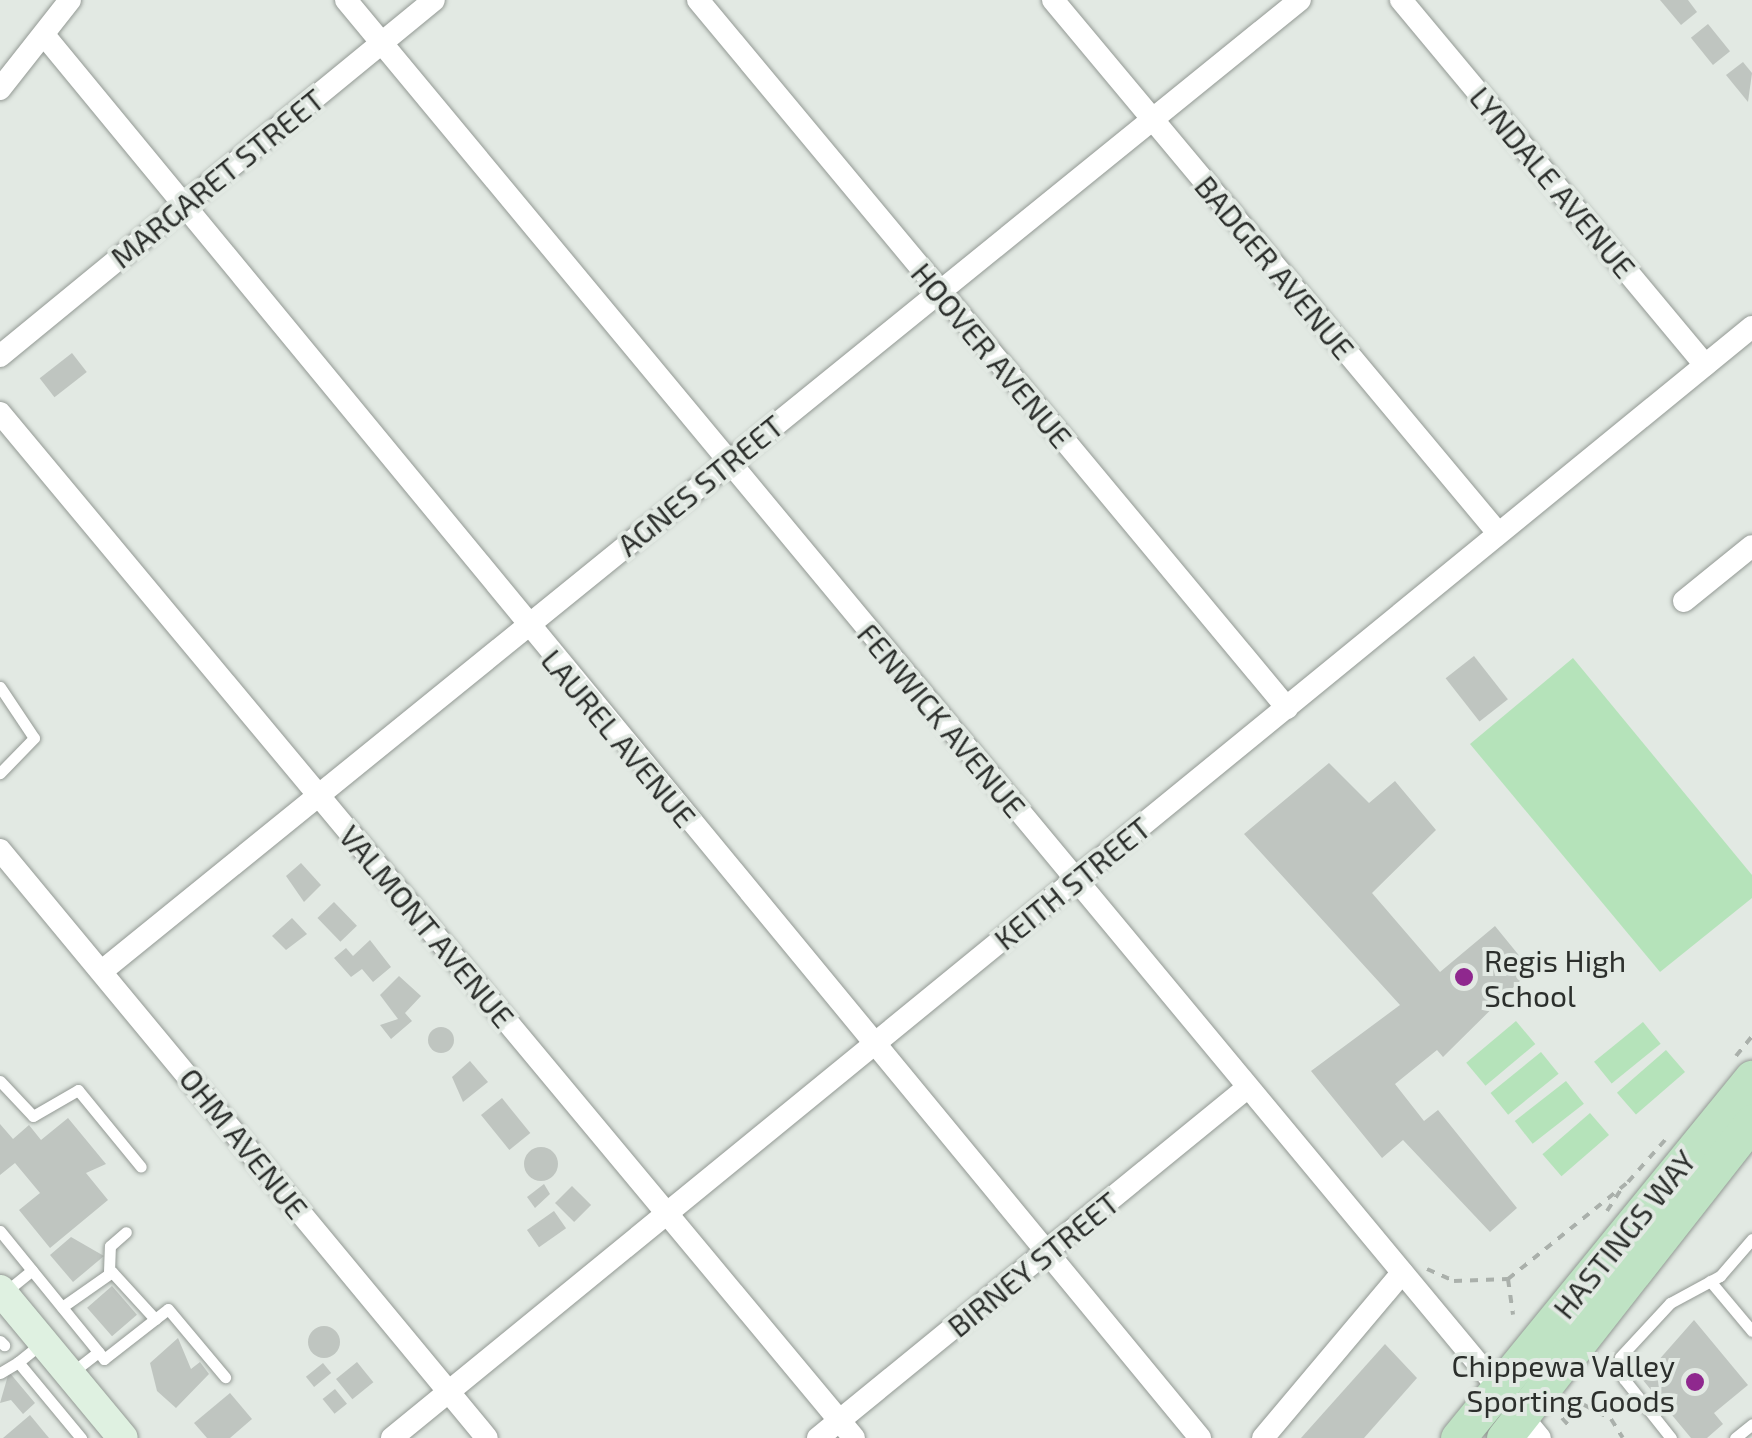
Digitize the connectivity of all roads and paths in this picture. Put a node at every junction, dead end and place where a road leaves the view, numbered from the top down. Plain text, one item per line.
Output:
1 (70, 0) edge
2 (346, 0) edge
3 (434, 0) edge
4 (698, 0) edge
5 (1053, 0) edge
6 (1300, 0) edge
7 (1402, 0) edge
8 (44, 35) junction
9 (382, 42) junction
10 (0, 89) edge
11 (1151, 118) junction
12 (180, 207) junction
13 (939, 291) junction
14 (1752, 327) edge
15 (0, 356) edge
16 (1704, 364) junction
17 (0, 413) edge
18 (729, 464) junction
19 (1498, 534) junction
20 (1752, 546) edge
21 (1684, 601) dead end
22 (525, 625) junction
23 (0, 687) edge
24 (1287, 708) junction
25 (0, 773) edge
26 (319, 796) junction
27 (0, 850) edge
28 (1075, 881) junction
29 (102, 971) junction
30 (1752, 1036) edge
31 (872, 1042) junction
32 (1737, 1075) edge
33 (0, 1081) edge
34 (1247, 1088) junction
35 (1752, 1122) edge
36 (1672, 1132) dead end
37 (142, 1166) dead end
38 (666, 1212) junction
39 (0, 1231) edge
40 (126, 1232) dead end
41 (1752, 1239) edge
42 (1047, 1253) junction
43 (1411, 1267) junction
44 (32, 1270) junction
45 (110, 1272) junction
46 (1508, 1280) junction
47 (1710, 1280) junction
48 (3, 1298) edge
49 (62, 1307) junction
50 (1513, 1315) dead end
51 (155, 1319) junction
52 (1752, 1331) edge
53 (43, 1342) junction
54 (98, 1352) junction
55 (18, 1362) junction
56 (0, 1372) edge
57 (72, 1377) junction
58 (225, 1377) dead end
59 (1498, 1388) junction
60 (449, 1392) junction
61 (1569, 1397) dead end
62 (50, 1400) junction
63 (1576, 1411) dead end
64 (1562, 1418) dead end
65 (1752, 1424) edge
66 (1580, 1425) dead end
67 (847, 1429) edge
68 (1572, 1430) dead end
69 (1522, 1431) edge
70 (80, 1438) edge
71 (123, 1438) edge
72 (392, 1438) edge
73 (486, 1438) edge
74 (818, 1438) edge
75 (1200, 1438) edge
76 (1263, 1438) edge
77 (1458, 1438) edge
78 (1622, 1438) edge
79 (1671, 1438) edge
80 (1735, 1438) edge

1 - 8 street
2 - 9 street, FENWICK AVENUE
3 - 9 street, MARGARET STREET
4 - 13 street, HOOVER AVENUE
5 - 11 street, BADGER AVENUE
6 - 11 street, AGNES STREET
7 - 16 street, LYNDALE AVENUE
8 - 10 street
8 - 12 street, LAUREL AVENUE
9 - 12 street, MARGARET STREET
9 - 18 street, FENWICK AVENUE
11 - 13 street, AGNES STREET
11 - 19 street, BADGER AVENUE
12 - 15 street, MARGARET STREET
12 - 22 street, LAUREL AVENUE
13 - 18 street, AGNES STREET
13 - 24 street, HOOVER AVENUE
14 - 16 street, KEITH STREET
16 - 19 street, KEITH STREET
17 - 26 street, VALMONT AVENUE
18 - 22 street, AGNES STREET
18 - 28 street, FENWICK AVENUE
19 - 24 street, KEITH STREET
20 - 21 street
22 - 26 street, AGNES STREET
22 - 31 street, LAUREL AVENUE
23 - 25 lane
24 - 28 street, KEITH STREET
26 - 29 street, AGNES STREET
26 - 38 street, VALMONT AVENUE
27 - 29 street, OHM AVENUE
28 - 31 street, KEITH STREET
28 - 34 street, FENWICK AVENUE
29 - 60 street, OHM AVENUE
30 - 32 path
31 - 38 street, KEITH STREET
31 - 42 street, LAUREL AVENUE
32 - 59 main road, HASTINGS WAY
33 - 37 lane
34 - 42 street, BIRNEY STREET
34 - 43 street, FENWICK AVENUE
35 - 69 main road, HASTINGS WAY
36 - 46 path
38 - 60 street, KEITH STREET
38 - 67 street, VALMONT AVENUE
39 - 44 lane
40 - 45 lane
41 - 47 lane
42 - 67 street, BIRNEY STREET
42 - 75 street, LAUREL AVENUE
43 - 46 path
43 - 59 street, FENWICK AVENUE
43 - 76 street
44 - 48 lane
44 - 49 lane
45 - 49 lane
45 - 51 lane
46 - 50 path
47 - 52 lane
47 - 79 lane
48 - 53 main road
49 - 54 lane
51 - 54 lane
51 - 58 lane
53 - 55 lane
53 - 57 main road
54 - 57 lane
55 - 56 lane
55 - 62 lane
57 - 62 lane
57 - 71 main road
59 - 69 street, FENWICK AVENUE
59 - 77 main road, HASTINGS WAY
60 - 72 street, KEITH STREET
60 - 73 street, OHM AVENUE
61 - 78 path
62 - 70 lane
63 - 66 path
64 - 68 path
65 - 80 lane
67 - 74 street, BIRNEY STREET

